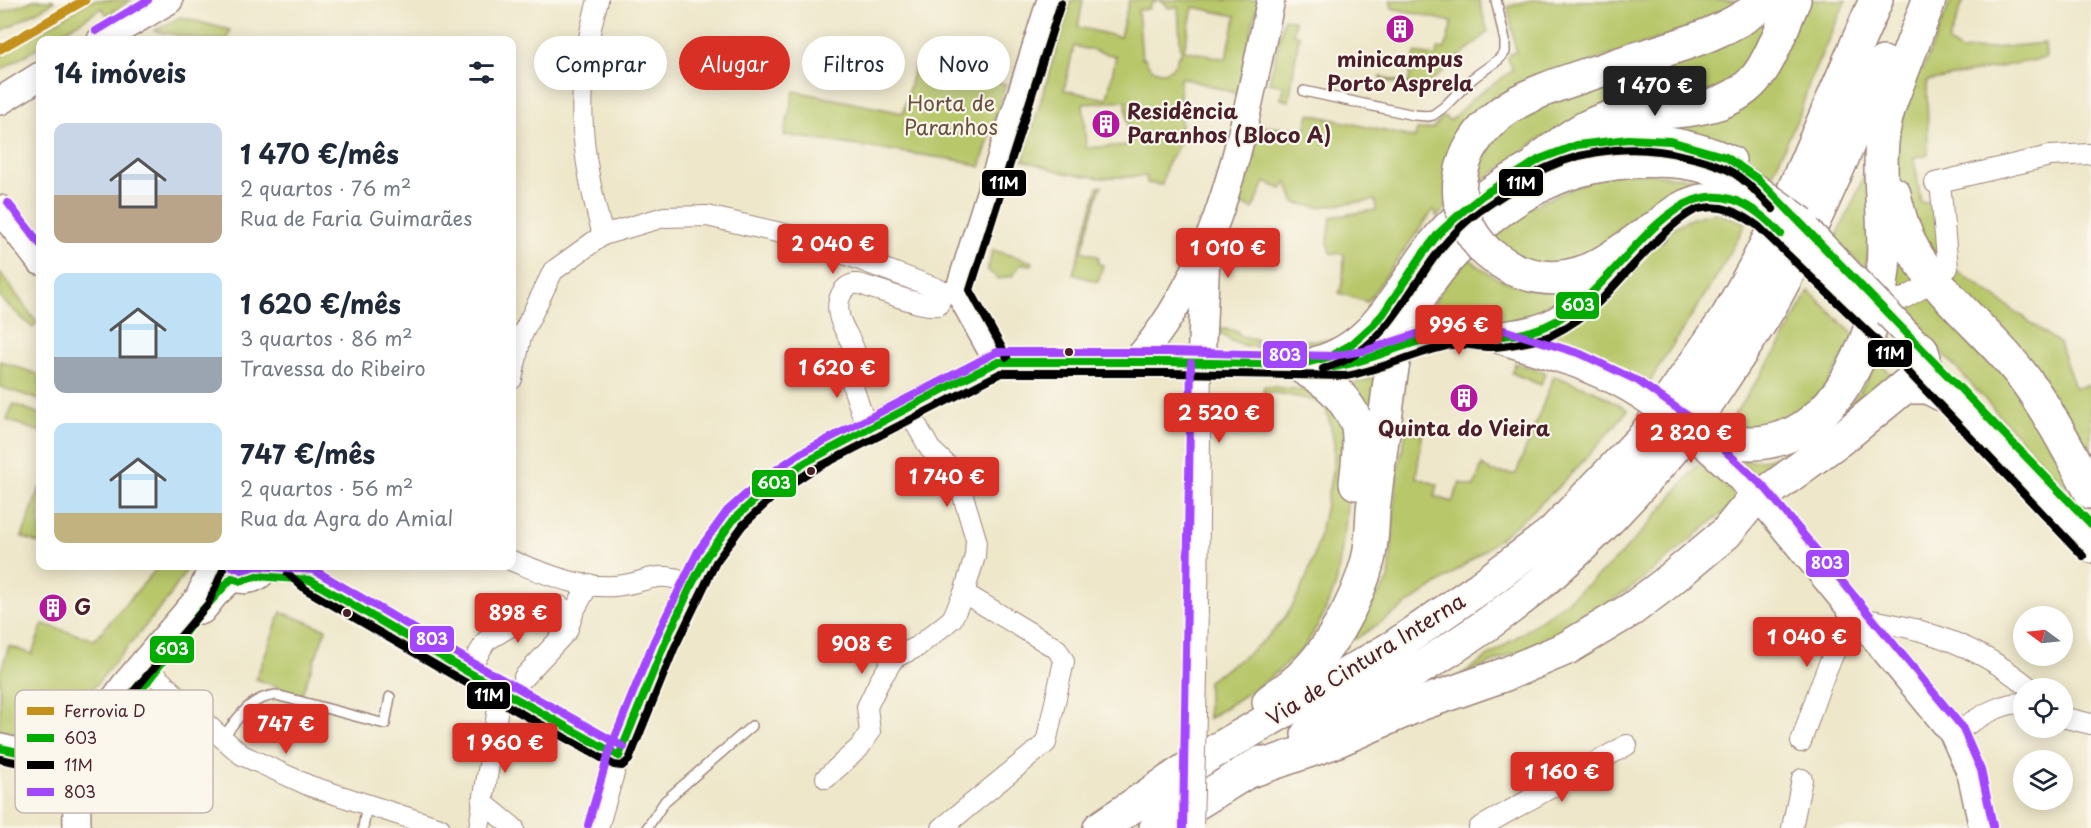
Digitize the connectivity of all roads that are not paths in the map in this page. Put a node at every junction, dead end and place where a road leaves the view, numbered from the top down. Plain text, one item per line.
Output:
1 (169, 0) edge
2 (598, 0) edge
3 (1051, 0) edge
4 (1272, 0) edge
5 (1496, 0) edge
6 (1768, 0) edge
7 (1794, 0) edge
8 (1876, 0) edge
9 (1910, 0) edge
10 (1929, 0) edge
11 (1939, 0) edge
12 (107, 36) edge
13 (36, 78) edge
14 (1304, 91) dead end
15 (0, 100) edge
16 (2091, 154) edge
17 (1540, 159) junction
18 (1753, 191) junction
19 (0, 209) edge
20 (1802, 225) joint
21 (1653, 229) junction
22 (603, 235) junction
23 (1207, 248) junction
24 (36, 256) edge
25 (1948, 268) dead end
26 (1920, 290) dead end
27 (951, 291) junction
28 (1879, 298) junction
29 (1491, 337) junction
30 (516, 361) edge
31 (998, 362) junction
32 (1134, 363) junction
33 (1202, 363) junction
34 (1298, 365) junction
35 (1917, 366) junction
36 (907, 408) junction
37 (1687, 427) junction
38 (867, 429) junction
39 (2091, 492) edge
40 (1767, 507) junction
41 (2091, 524) edge
42 (2091, 549) edge
43 (516, 562) edge
44 (238, 570) edge
45 (303, 573) edge
46 (564, 579) junction
47 (589, 584) junction
48 (692, 584) junction
49 (964, 593) junction
50 (567, 608) junction
51 (1856, 617) junction
52 (1332, 637) junction
53 (148, 669) junction
54 (468, 672) junction
55 (524, 677) dead end
56 (2015, 678) edge
57 (129, 690) edge
58 (171, 690) edge
59 (390, 697) dead end
60 (2013, 703) edge
61 (497, 714) dead end
62 (2073, 720) edge
63 (2091, 724) edge
64 (752, 726) dead end
65 (213, 730) edge
66 (1953, 733) junction
67 (222, 738) junction
68 (1801, 742) dead end
69 (1627, 745) dead end
70 (0, 748) edge
71 (15, 751) edge
72 (619, 756) junction
73 (1205, 758) junction
74 (1244, 773) junction
75 (826, 778) dead end
76 (1802, 779) dead end
77 (482, 802) junction
78 (367, 804) junction
79 (79, 813) edge
80 (93, 813) edge
81 (77, 828) edge
82 (94, 828) edge
83 (363, 828) edge
84 (440, 828) edge
85 (479, 828) edge
86 (514, 828) edge
87 (598, 828) edge
88 (647, 828) edge
89 (942, 828) edge
90 (1100, 828) edge
91 (1156, 828) edge
92 (1193, 828) edge
93 (1479, 828) edge
94 (1792, 828) edge
95 (1983, 828) edge

1 - 12 main road
2 - 22 street
3 - 27 main road
4 - 23 main road
5 - 14 lane
6 - 21 highway, bridge
7 - 17 highway
8 - 73 highway, Via de Cintura Interna
9 - 37 highway, Via de Cintura Interna
10 - 28 highway
11 - 39 highway
13 - 15 main road
16 - 25 street
17 - 18 main road
17 - 34 main road
18 - 20 highway, bridge
18 - 21 main road
18 - 35 main road, bridge
18 - 52 highway
19 - 24 main road
20 - 35 main road, bridge
21 - 29 main road
22 - 27 street
22 - 30 street
23 - 32 main road
23 - 33 main road
26 - 28 street
27 - 31 main road
27 - 38 street
28 - 37 highway
29 - 34 main road, bridge
29 - 37 main road, bridge
31 - 32 main road
31 - 36 main road
32 - 33 main road
33 - 34 main road
33 - 92 street, bridge
34 - 52 highway
35 - 40 highway
35 - 41 main road
35 - 42 main road
36 - 38 main road
36 - 49 street
37 - 40 main road, bridge
37 - 74 highway, Via de Cintura Interna
38 - 48 main road
40 - 51 main road
40 - 74 highway
43 - 46 street
44 - 45 main road
44 - 53 main road
45 - 54 main road
46 - 47 street
46 - 50 street
47 - 48 street
47 - 50 street
48 - 72 main road
49 - 75 street
49 - 89 street
50 - 54 street
50 - 55 street
51 - 56 street
51 - 66 main road
51 - 68 street
52 - 73 highway
53 - 57 main road
53 - 58 street
54 - 72 main road
59 - 67 lane
60 - 66 street
61 - 77 street
62 - 63 street
64 - 88 lane
65 - 67 street
66 - 95 main road
67 - 78 street
69 - 93 street
70 - 71 main road
72 - 87 street
73 - 90 highway, Via de Cintura Interna
74 - 91 highway, Via de Cintura Interna
76 - 94 street
77 - 85 street
77 - 86 street
78 - 83 lane
78 - 84 street
79 - 81 main road
80 - 82 main road

